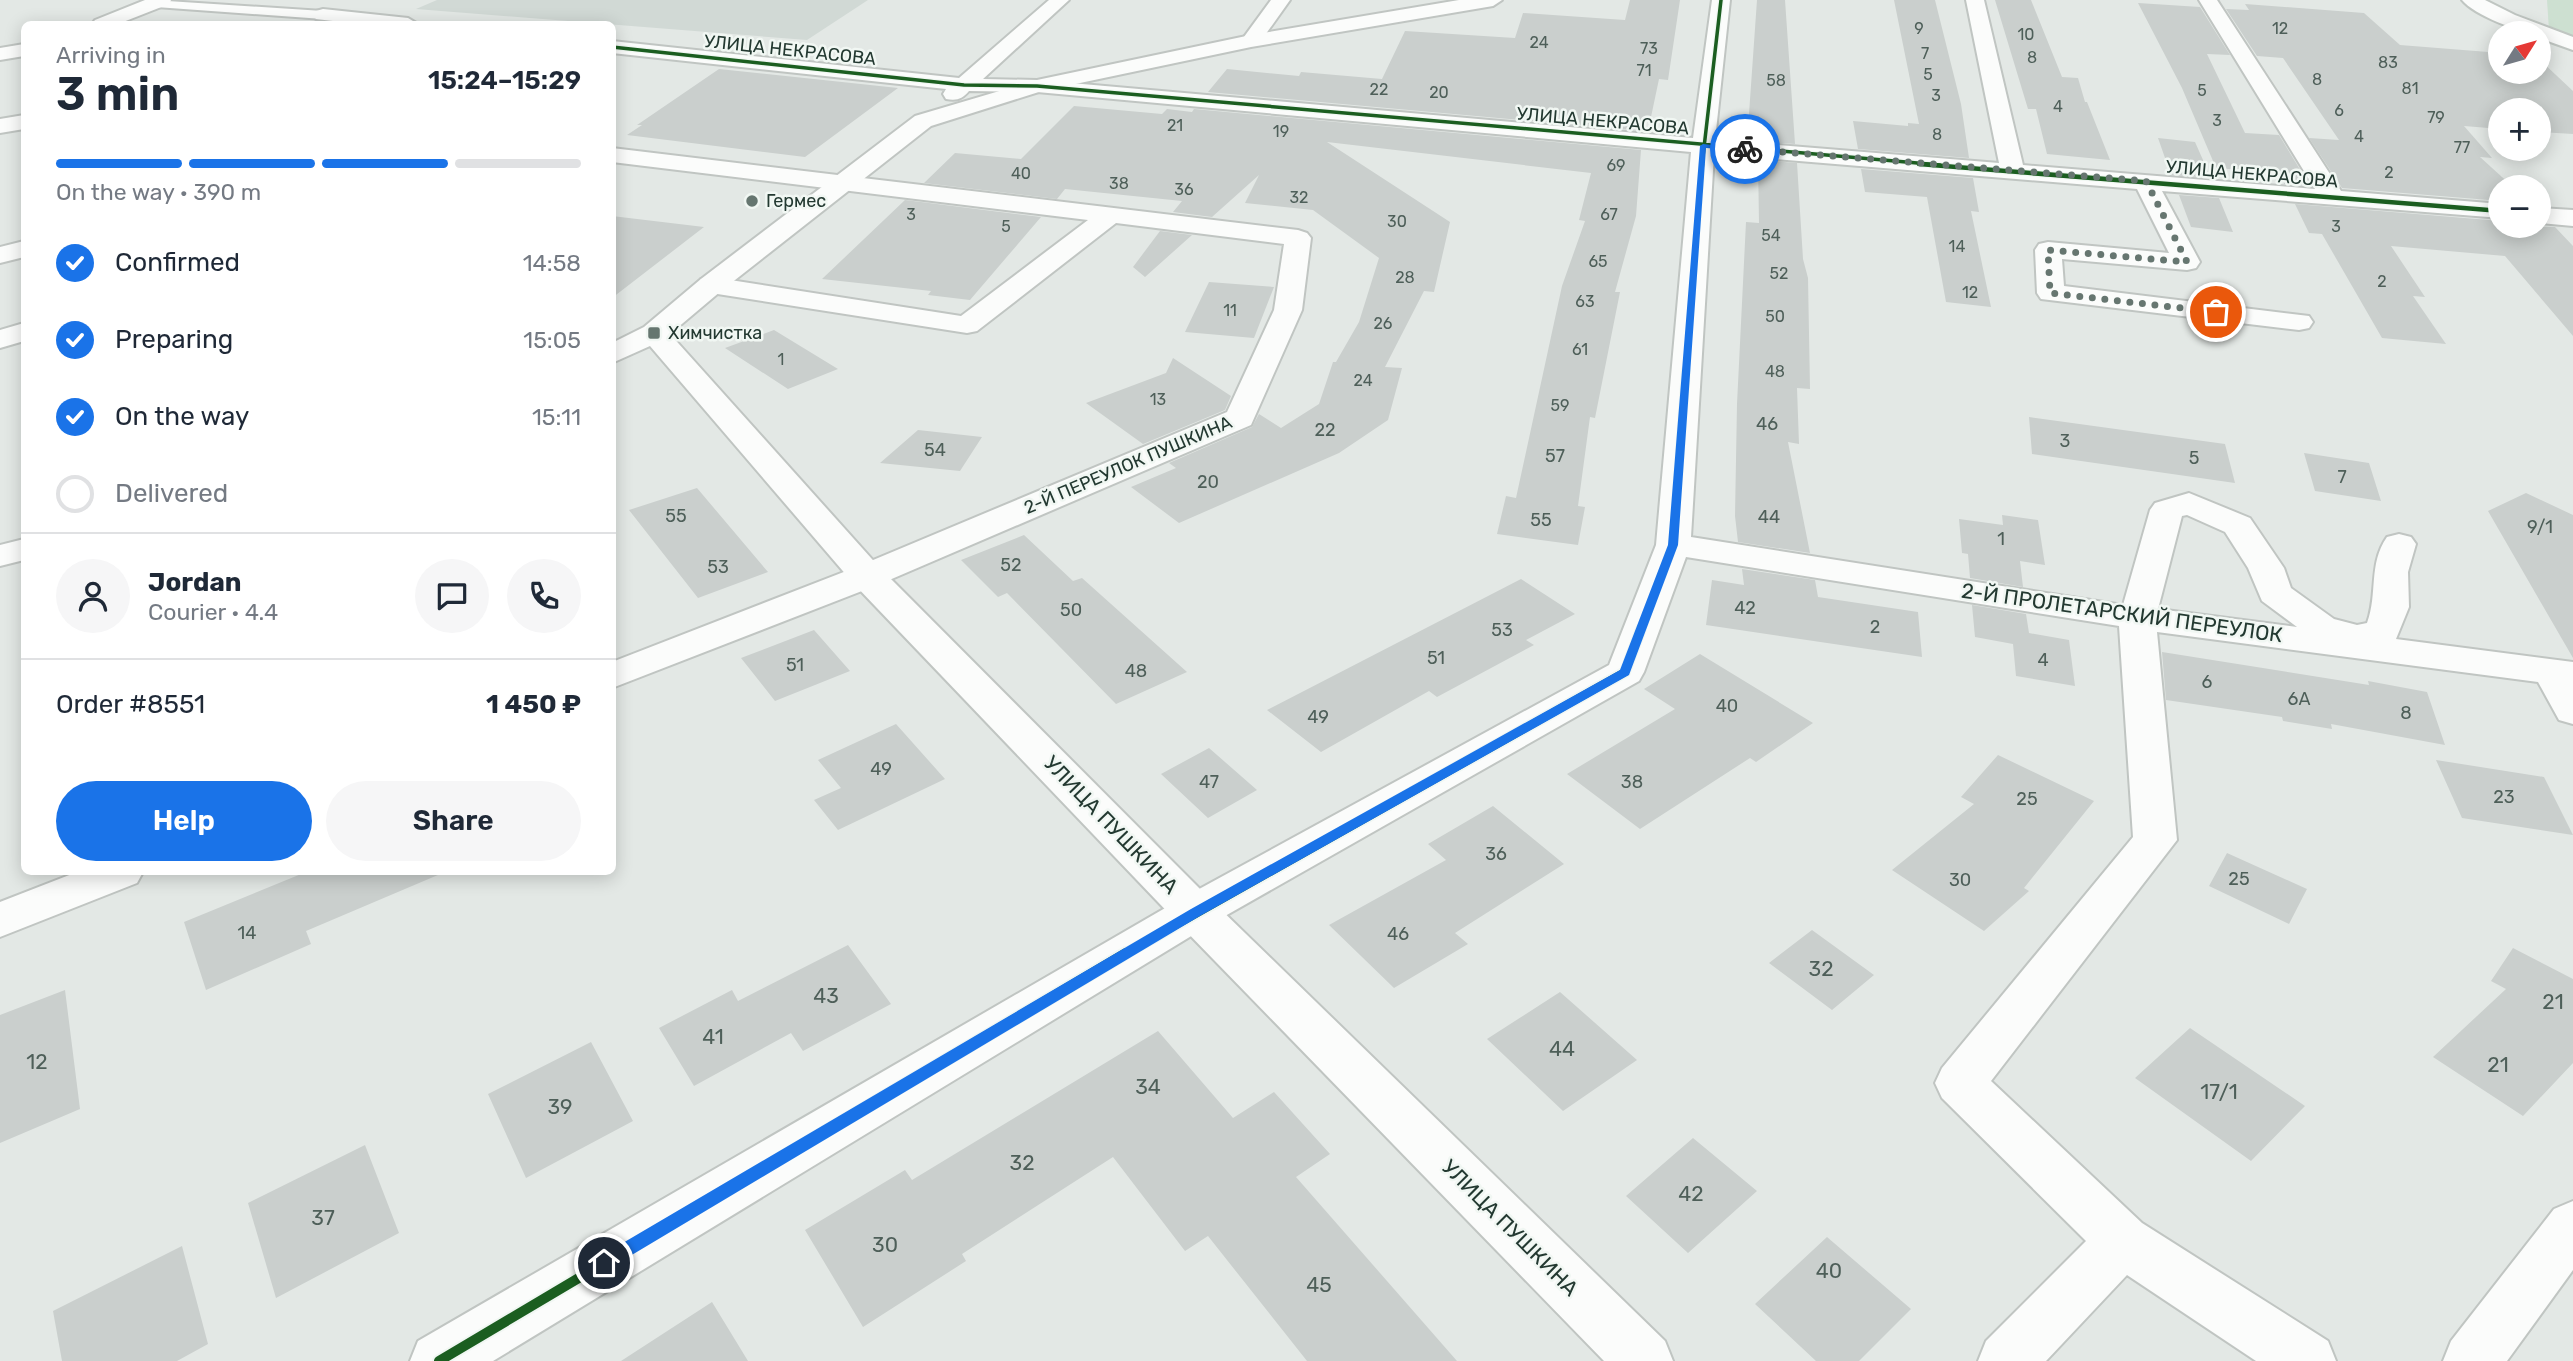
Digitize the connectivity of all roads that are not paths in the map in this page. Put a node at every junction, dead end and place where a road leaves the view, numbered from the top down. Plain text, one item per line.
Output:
1 (356, 0) edge
2 (1060, 0) edge
3 (1281, 0) edge
4 (1493, 0) edge
5 (1721, 0) edge
6 (1975, 0) edge
7 (2208, 0) edge
8 (2471, 0) edge
9 (159, 1) edge
10 (1456, 4) edge
11 (323, 15) junction
12 (109, 21) edge
13 (308, 21) edge
14 (380, 21) edge
15 (1251, 41) junction
16 (2573, 44) edge
17 (616, 47) edge
18 (21, 50) edge
19 (0, 54) edge
20 (964, 85) junction
21 (1038, 86) junction
22 (923, 121) junction
23 (21, 122) edge
24 (0, 126) edge
25 (1703, 146) junction
26 (616, 155) edge
27 (2012, 169) junction
28 (2146, 181) junction
29 (848, 182) junction
30 (2332, 196) junction
31 (2488, 210) edge
32 (1112, 214) junction
33 (2551, 216) edge
34 (2573, 218) edge
35 (21, 250) edge
36 (0, 255) edge
37 (711, 285) junction
38 (2299, 322) dead end
39 (21, 333) edge
40 (654, 333) junction
41 (0, 339) edge
42 (616, 352) edge
43 (2399, 544) dead end
44 (1673, 545) junction
45 (21, 550) edge
46 (0, 556) edge
47 (867, 576) junction
48 (2137, 618) junction
49 (2562, 673) edge
50 (616, 675) edge
51 (2573, 711) edge
52 (113, 875) edge
53 (1195, 912) junction
54 (0, 920) edge
55 (2573, 1226) edge
56 (2123, 1241) junction
57 (439, 1361) edge
58 (1643, 1361) edge
59 (2007, 1361) edge
60 (2307, 1361) edge
61 (2472, 1361) edge

1 - 11 street
2 - 20 street
3 - 15 street
4 - 10 street
5 - 25 street
6 - 27 street
7 - 30 street
8 - 16 street
9 - 11 lane
9 - 12 street
10 - 15 street
11 - 13 street
11 - 14 street
15 - 21 street
17 - 20 street, УЛИЦА НЕКРАСОВА
18 - 19 street
20 - 21 street, УЛИЦА НЕКРАСОВА
20 - 22 street
21 - 22 street
21 - 25 street, УЛИЦА НЕКРАСОВА
22 - 29 street
23 - 24 street
25 - 27 street, УЛИЦА НЕКРАСОВА
25 - 44 street
26 - 29 street, 2-Й ПЕРЕУЛОК ПУШКИНА
27 - 28 street, УЛИЦА НЕКРАСОВА
28 - 30 street, УЛИЦА НЕКРАСОВА
28 - 38 street
29 - 32 street, 2-Й ПЕРЕУЛОК ПУШКИНА
29 - 37 street
30 - 31 street, УЛИЦА НЕКРАСОВА
32 - 37 street
32 - 47 street, 2-Й ПЕРЕУЛОК ПУШКИНА
33 - 34 street
35 - 36 street
37 - 40 street
39 - 41 street
40 - 42 street
40 - 47 street, УЛИЦА ПУШКИНА
43 - 48 street
44 - 48 street, 2-Й ПРОЛЕТАРСКИЙ ПЕРЕУЛОК
44 - 53 street
45 - 46 street
47 - 50 street, 2-Й ПЕРЕУЛОК ПУШКИНА
47 - 53 street, УЛИЦА ПУШКИНА
48 - 49 street, 2-Й ПРОЛЕТАРСКИЙ ПЕРЕУЛОК
48 - 56 street
49 - 51 street
52 - 54 street
53 - 57 street
53 - 58 street, УЛИЦА ПУШКИНА
55 - 61 street
56 - 59 street
56 - 60 street

